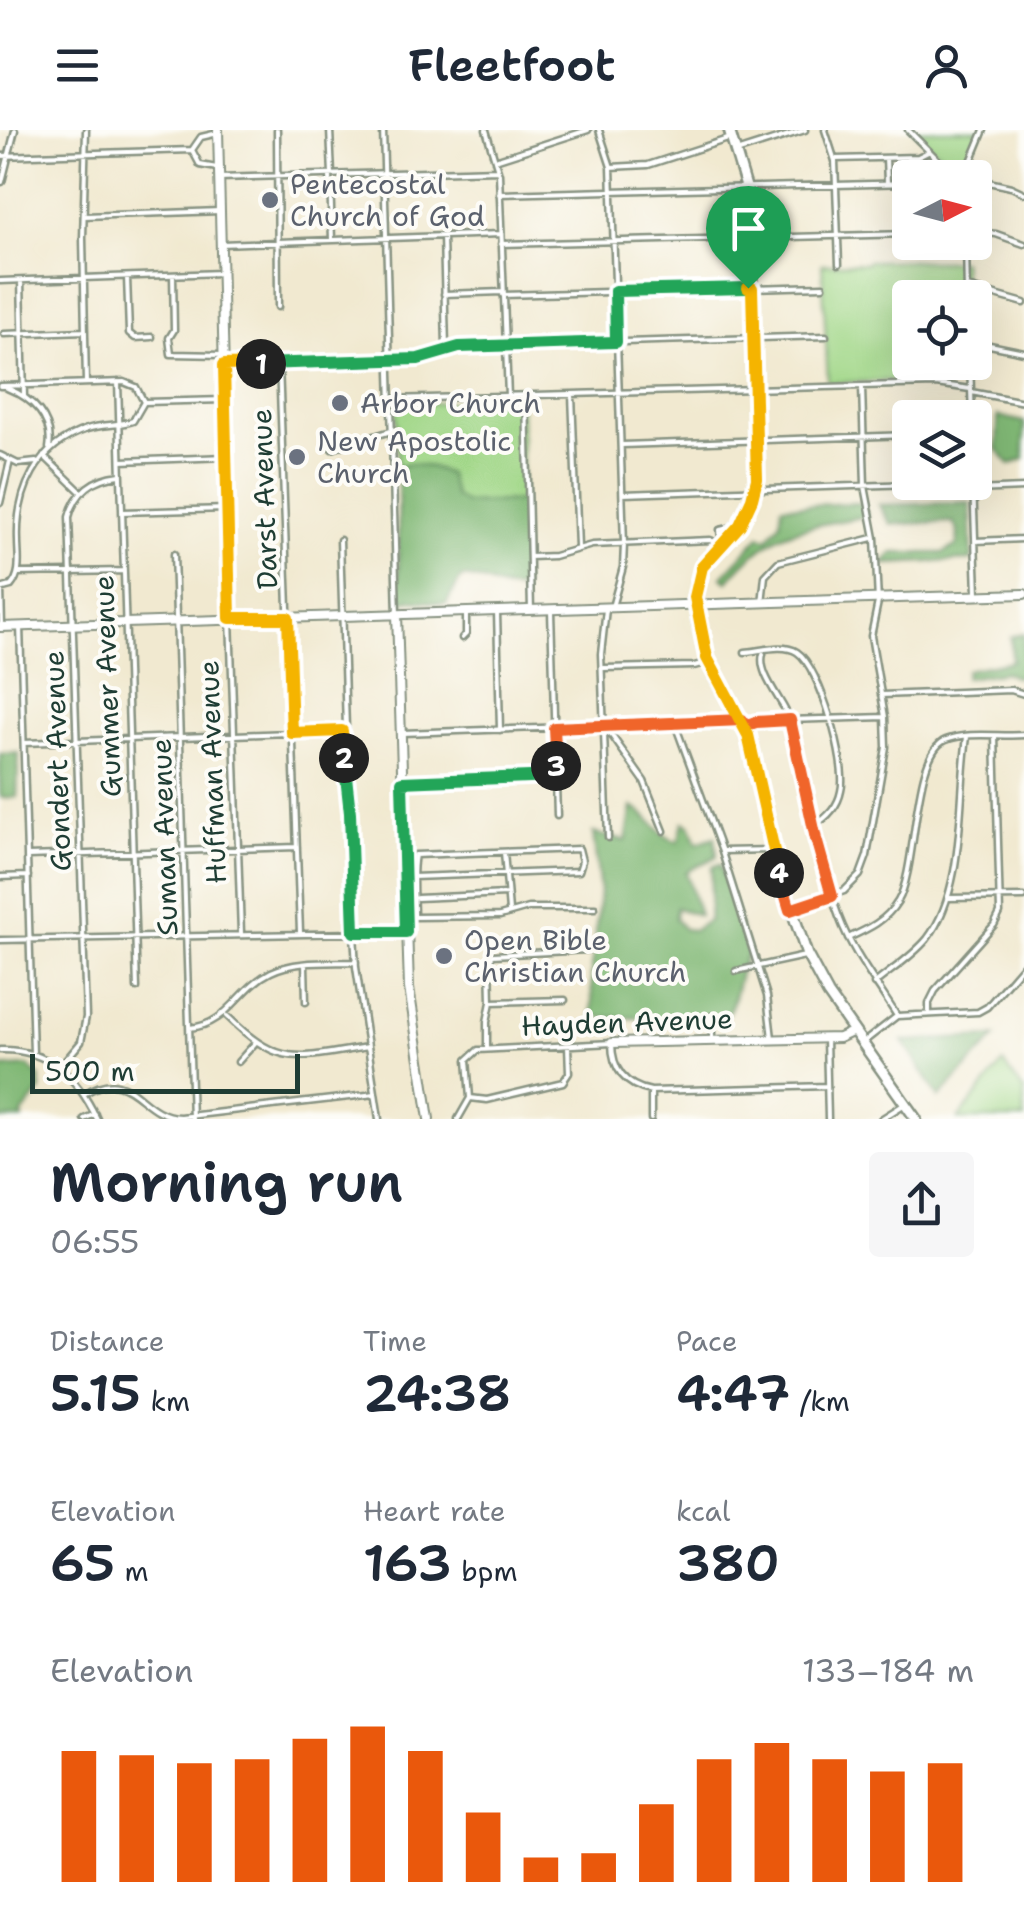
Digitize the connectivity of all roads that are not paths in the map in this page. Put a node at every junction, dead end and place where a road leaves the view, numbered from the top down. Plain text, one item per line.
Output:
1 (14, 130) edge
2 (86, 130) edge
3 (277, 130) edge
4 (330, 130) edge
5 (383, 130) edge
6 (486, 130) edge
7 (588, 130) edge
8 (599, 130) edge
9 (805, 130) edge
10 (825, 130) edge
11 (908, 130) edge
12 (984, 130) edge
13 (218, 132) edge
14 (730, 134) edge
15 (192, 150) junction
16 (736, 152) junction
17 (928, 152) junction
18 (87, 154) junction
19 (0, 156) edge
20 (8, 156) junction
21 (886, 158) junction
22 (835, 159) junction
23 (496, 160) junction
24 (938, 160) edge
25 (972, 160) edge
26 (611, 167) junction
27 (498, 170) junction
28 (219, 173) junction
29 (384, 173) junction
30 (331, 175) junction
31 (278, 176) junction
32 (2, 182) edge
33 (992, 183) edge
34 (887, 184) junction
35 (892, 184) edge
36 (836, 185) junction
37 (748, 188) junction
38 (612, 190) junction
39 (500, 194) junction
40 (1024, 194) edge
41 (220, 211) junction
42 (83, 216) junction
43 (501, 234) junction
44 (892, 234) edge
45 (992, 234) edge
46 (838, 235) junction
47 (442, 236) junction
48 (386, 238) junction
49 (750, 238) junction
50 (332, 240) junction
51 (613, 241) junction
52 (277, 242) junction
53 (220, 244) junction
54 (501, 244) junction
55 (1024, 244) edge
56 (839, 264) dead end
57 (221, 274) junction
58 (173, 275) junction
59 (127, 277) junction
60 (84, 278) junction
61 (0, 281) edge
62 (21, 281) junction
63 (823, 286) dead end
64 (752, 288) junction
65 (615, 291) junction
66 (503, 293) junction
67 (444, 294) junction
68 (992, 295) edge
69 (1024, 303) edge
70 (278, 308) dead end
71 (85, 332) junction
72 (22, 333) junction
73 (4, 334) dead end
74 (826, 336) dead end
75 (152, 338) dead end
76 (754, 338) junction
77 (616, 342) junction
78 (506, 345) junction
79 (992, 345) edge
80 (446, 348) junction
81 (1024, 352) edge
82 (224, 355) junction
83 (389, 360) junction
84 (279, 364) junction
85 (224, 365) junction
86 (970, 380) edge
87 (118, 382) junction
88 (86, 383) junction
89 (23, 385) junction
90 (1, 386) edge
91 (862, 386) junction
92 (756, 389) junction
93 (970, 391) junction
94 (620, 393) junction
95 (572, 394) junction
96 (24, 396) junction
97 (508, 396) junction
98 (526, 396) junction
99 (390, 399) junction
100 (225, 400) junction
101 (971, 400) edge
102 (144, 402) junction
103 (1024, 402) edge
104 (119, 424) junction
105 (391, 430) junction
106 (892, 435) edge
107 (864, 436) junction
108 (758, 440) junction
109 (622, 445) junction
110 (332, 449) dead end
111 (0, 456) edge
112 (44, 456) junction
113 (226, 458) junction
114 (10, 461) junction
115 (120, 461) junction
116 (120, 476) junction
117 (892, 485) edge
118 (865, 486) junction
119 (1024, 488) edge
120 (992, 489) edge
121 (755, 490) junction
122 (81, 492) junction
123 (623, 494) junction
124 (974, 500) edge
125 (0, 502) edge
126 (228, 510) junction
127 (121, 512) junction
128 (875, 538) junction
129 (1024, 539) edge
130 (340, 540) dead end
131 (976, 541) junction
132 (624, 544) junction
133 (722, 545) junction
134 (578, 547) junction
135 (174, 554) dead end
136 (530, 557) junction
137 (123, 570) junction
138 (70, 572) junction
139 (18, 573) junction
140 (0, 589) edge
141 (1024, 594) edge
142 (977, 595) junction
143 (878, 599) junction
144 (762, 603) junction
145 (696, 605) junction
146 (608, 609) junction
147 (551, 611) junction
148 (466, 612) junction
149 (496, 612) junction
150 (531, 612) junction
151 (397, 614) junction
152 (342, 616) junction
153 (230, 618) junction
154 (288, 618) junction
155 (177, 620) junction
156 (124, 622) junction
157 (72, 624) junction
158 (1, 626) edge
159 (20, 626) junction
160 (462, 638) dead end
161 (745, 652) dead end
162 (762, 654) junction
163 (709, 662) junction
164 (602, 668) junction
165 (1024, 694) edge
166 (882, 696) junction
167 (885, 717) junction
168 (830, 719) junction
169 (790, 720) junction
170 (743, 723) junction
171 (675, 724) junction
172 (605, 726) junction
173 (554, 728) junction
174 (500, 730) junction
175 (342, 731) junction
176 (292, 733) junction
177 (401, 733) junction
178 (1024, 734) edge
179 (234, 735) junction
180 (180, 736) junction
181 (995, 736) junction
182 (966, 737) junction
183 (128, 738) junction
184 (76, 740) junction
185 (24, 744) junction
186 (556, 776) junction
187 (402, 782) junction
188 (557, 816) dead end
189 (812, 826) junction
190 (664, 832) dead end
191 (608, 838) dead end
192 (297, 847) junction
193 (238, 849) junction
194 (773, 850) junction
195 (184, 851) junction
196 (132, 852) junction
197 (504, 852) junction
198 (722, 852) junction
199 (80, 854) junction
200 (28, 856) junction
201 (505, 873) junction
202 (28, 876) junction
203 (414, 876) junction
204 (0, 877) edge
205 (507, 894) junction
206 (832, 896) junction
207 (1024, 896) edge
208 (1000, 897) junction
209 (410, 898) junction
210 (948, 898) junction
211 (595, 908) dead end
212 (790, 910) junction
213 (510, 914) junction
214 (300, 932) junction
215 (354, 932) junction
216 (406, 932) junction
217 (240, 933) junction
218 (187, 935) junction
219 (135, 936) junction
220 (83, 938) junction
221 (848, 938) junction
222 (31, 939) junction
223 (0, 940) edge
224 (588, 950) dead end
225 (807, 955) junction
226 (356, 962) junction
227 (305, 964) junction
228 (1024, 964) edge
229 (757, 968) junction
230 (736, 972) dead end
231 (874, 984) junction
232 (137, 988) dead end
233 (565, 1000) dead end
234 (306, 1002) dead end
235 (491, 1002) junction
236 (226, 1014) junction
237 (929, 1014) junction
238 (712, 1016) dead end
239 (897, 1016) junction
240 (190, 1028) junction
241 (854, 1030) junction
242 (826, 1038) junction
243 (772, 1039) junction
244 (712, 1041) junction
245 (256, 1042) junction
246 (612, 1043) junction
247 (863, 1044) junction
248 (568, 1046) junction
249 (368, 1047) junction
250 (487, 1049) junction
251 (0, 1050) edge
252 (33, 1053) junction
253 (238, 1062) dead end
254 (60, 1067) junction
255 (827, 1086) junction
256 (651, 1091) junction
257 (84, 1094) junction
258 (375, 1094) junction
259 (470, 1098) junction
260 (905, 1104) junction
261 (96, 1117) edge
262 (192, 1118) edge
263 (84, 1119) edge
264 (379, 1119) edge
265 (429, 1119) edge
266 (458, 1119) edge
267 (651, 1119) edge
268 (828, 1119) edge
269 (881, 1119) edge
270 (916, 1119) edge

1 - 20 street
2 - 18 street
3 - 31 street
4 - 30 street
5 - 29 street
6 - 23 street
7 - 23 street
8 - 26 street
9 - 16 street
10 - 22 street
11 - 17 street
12 - 25 street
13 - 15 street
13 - 28 street, Huffman Avenue
14 - 16 main road
14 - 26 street
15 - 18 street
15 - 28 street
16 - 37 main road
17 - 21 street
17 - 24 street
18 - 20 street
18 - 42 street
19 - 20 street
20 - 32 street
21 - 22 street
21 - 34 street
22 - 36 street
23 - 27 street
26 - 38 street
27 - 29 street
27 - 39 street
28 - 31 street
28 - 41 street, Huffman Avenue
29 - 30 street
29 - 48 street
30 - 31 street
30 - 50 street
31 - 52 street
33 - 40 street
34 - 35 street
34 - 36 street
36 - 37 street
36 - 46 street
37 - 38 street
37 - 49 main road
38 - 39 street
38 - 51 street
39 - 43 street
41 - 42 street
41 - 53 street, Huffman Avenue
42 - 60 street
43 - 47 street
43 - 54 street
44 - 46 street
45 - 55 street
46 - 49 street
46 - 56 street
47 - 48 street
47 - 67 street
48 - 50 street
48 - 83 street
49 - 51 street
49 - 64 main road
50 - 52 street
51 - 54 street
51 - 65 street
52 - 53 street
52 - 70 street
53 - 57 street, Huffman Avenue
54 - 66 street
57 - 58 street
57 - 82 street, Huffman Avenue
58 - 59 street
58 - 82 street
59 - 60 street
59 - 75 street
60 - 62 street
60 - 71 street
61 - 62 street
62 - 72 street
63 - 64 street
64 - 65 street
64 - 76 main road
65 - 66 street
65 - 77 street
66 - 67 street
66 - 78 street
67 - 80 street
68 - 69 street
71 - 72 street
71 - 88 street
72 - 73 street
72 - 89 street
74 - 76 street
76 - 77 street
76 - 92 main road
77 - 78 street
77 - 94 street
78 - 80 street
78 - 97 street
79 - 81 street
80 - 83 street
82 - 85 street, Huffman Avenue
83 - 84 street
83 - 99 street
84 - 85 street
84 - 154 street, Darst Avenue
85 - 100 street, Huffman Avenue
86 - 93 street
87 - 88 street
87 - 102 street
87 - 104 street, Gummer Avenue
88 - 89 street
89 - 90 street
89 - 96 street
90 - 96 street
91 - 92 street
91 - 93 street
91 - 107 street
92 - 94 street
92 - 108 main road
93 - 101 street
93 - 103 street
94 - 95 street
94 - 109 street
95 - 98 street
95 - 134 street
96 - 112 street
97 - 98 street
97 - 99 street
98 - 136 street
99 - 105 street
100 - 102 street
100 - 113 street, Huffman Avenue
102 - 104 street
104 - 112 street
104 - 115 street, Gummer Avenue
105 - 110 street
105 - 151 street
106 - 107 street
107 - 108 street
107 - 118 street
108 - 109 street
108 - 121 main road
109 - 123 street
111 - 114 street
112 - 114 street
112 - 122 street
112 - 139 street
113 - 115 street
113 - 126 street, Huffman Avenue
114 - 125 street
115 - 116 street, Gummer Avenue
116 - 122 street
116 - 127 street, Gummer Avenue
117 - 118 street
118 - 121 street
118 - 128 street
119 - 120 street
121 - 123 street
121 - 133 main road
122 - 138 street, Gondert Avenue
123 - 132 street
124 - 131 street
126 - 127 street
126 - 153 street, Huffman Avenue
127 - 137 street, Gummer Avenue
128 - 143 street
128 - 144 street
129 - 131 street
130 - 152 street
131 - 142 street
132 - 133 street
132 - 134 street
132 - 146 street
133 - 145 main road
134 - 136 street
135 - 155 street, Suman Avenue
136 - 150 street
137 - 138 street
137 - 156 street, Gummer Avenue
138 - 139 street
138 - 157 street, Gondert Avenue
139 - 140 street
140 - 158 street
141 - 142 street
142 - 143 street
143 - 144 street
143 - 166 street
144 - 145 street
145 - 146 street
145 - 163 main road
146 - 147 street
146 - 164 street
147 - 150 street
147 - 173 street
148 - 149 street
148 - 151 street
148 - 160 street
149 - 150 street
149 - 174 street
151 - 152 street
151 - 177 street
152 - 154 street
152 - 175 street
153 - 154 street
153 - 155 street
153 - 179 street, Huffman Avenue
154 - 176 street, Darst Avenue
155 - 156 street
155 - 180 street, Suman Avenue
156 - 157 street
156 - 183 street, Gummer Avenue
157 - 159 street
157 - 184 street, Gondert Avenue
158 - 159 street
159 - 185 street
161 - 162 street
162 - 168 street
162 - 169 street
163 - 164 street
163 - 170 main road
164 - 172 street
165 - 166 street
166 - 167 street
167 - 168 street
167 - 206 street
168 - 169 street
168 - 189 street
169 - 170 street
169 - 189 street
170 - 171 street
170 - 194 main road
171 - 172 street
171 - 198 street
172 - 173 street
172 - 190 street
172 - 191 street
173 - 174 street
173 - 186 street
174 - 177 street
175 - 176 street
175 - 215 street
176 - 179 street
176 - 192 street, Darst Avenue
177 - 187 street
178 - 181 street
179 - 180 street
179 - 193 street, Huffman Avenue
180 - 183 street
180 - 195 street, Suman Avenue
181 - 182 street
181 - 208 street
182 - 210 street
182 - 221 street
183 - 184 street
183 - 196 street, Gummer Avenue
184 - 185 street
184 - 199 street, Gondert Avenue
185 - 200 street
186 - 187 street
186 - 188 street
187 - 209 street
189 - 206 street
192 - 193 street
192 - 214 street, Darst Avenue
193 - 195 street
193 - 217 street, Huffman Avenue
194 - 198 street
194 - 212 main road
195 - 196 street
195 - 218 street, Suman Avenue
196 - 199 street
196 - 219 street, Gummer Avenue
197 - 201 street
197 - 201 street
197 - 203 street
198 - 229 street
199 - 200 street
199 - 220 street, Gondert Avenue
200 - 202 street
201 - 203 street
201 - 205 street
202 - 204 street
202 - 222 street
203 - 209 street
205 - 209 street
205 - 213 street
206 - 212 street
206 - 221 street
207 - 208 street
208 - 210 street
208 - 237 street
209 - 213 street
209 - 216 street
210 - 231 street
211 - 213 street
212 - 225 main road
214 - 215 street
214 - 217 street
215 - 216 street
215 - 226 street
216 - 265 street
217 - 218 street
218 - 219 street
218 - 240 street, Suman Avenue
219 - 220 street
219 - 232 street, Gummer Avenue
220 - 222 street
220 - 254 street, Gondert Avenue
221 - 231 street
222 - 223 street
222 - 252 street
224 - 235 street
225 - 229 street
225 - 241 main road
226 - 227 street
226 - 249 street
227 - 234 street
227 - 236 street
228 - 237 street
229 - 230 street
229 - 243 street
231 - 239 street
233 - 235 street
235 - 250 street
236 - 240 street
236 - 245 street
237 - 239 street
238 - 244 street
239 - 247 street
240 - 262 street, Suman Avenue
241 - 242 street, Hayden Avenue
241 - 247 main road
242 - 243 street, Hayden Avenue
242 - 255 street
243 - 244 street, Hayden Avenue
244 - 246 street, Hayden Avenue
245 - 249 street
245 - 253 street
246 - 248 street, Hayden Avenue
246 - 256 street
247 - 260 main road
248 - 250 street, Hayden Avenue
248 - 259 street
249 - 258 street
250 - 259 street, Hayden Avenue
251 - 252 street
252 - 254 street
254 - 257 street
255 - 256 street
255 - 268 street
256 - 267 street
257 - 261 street
257 - 262 street
258 - 262 street
258 - 264 street
259 - 266 street, Hayden Avenue
260 - 269 street
260 - 270 main road
261 - 263 street

